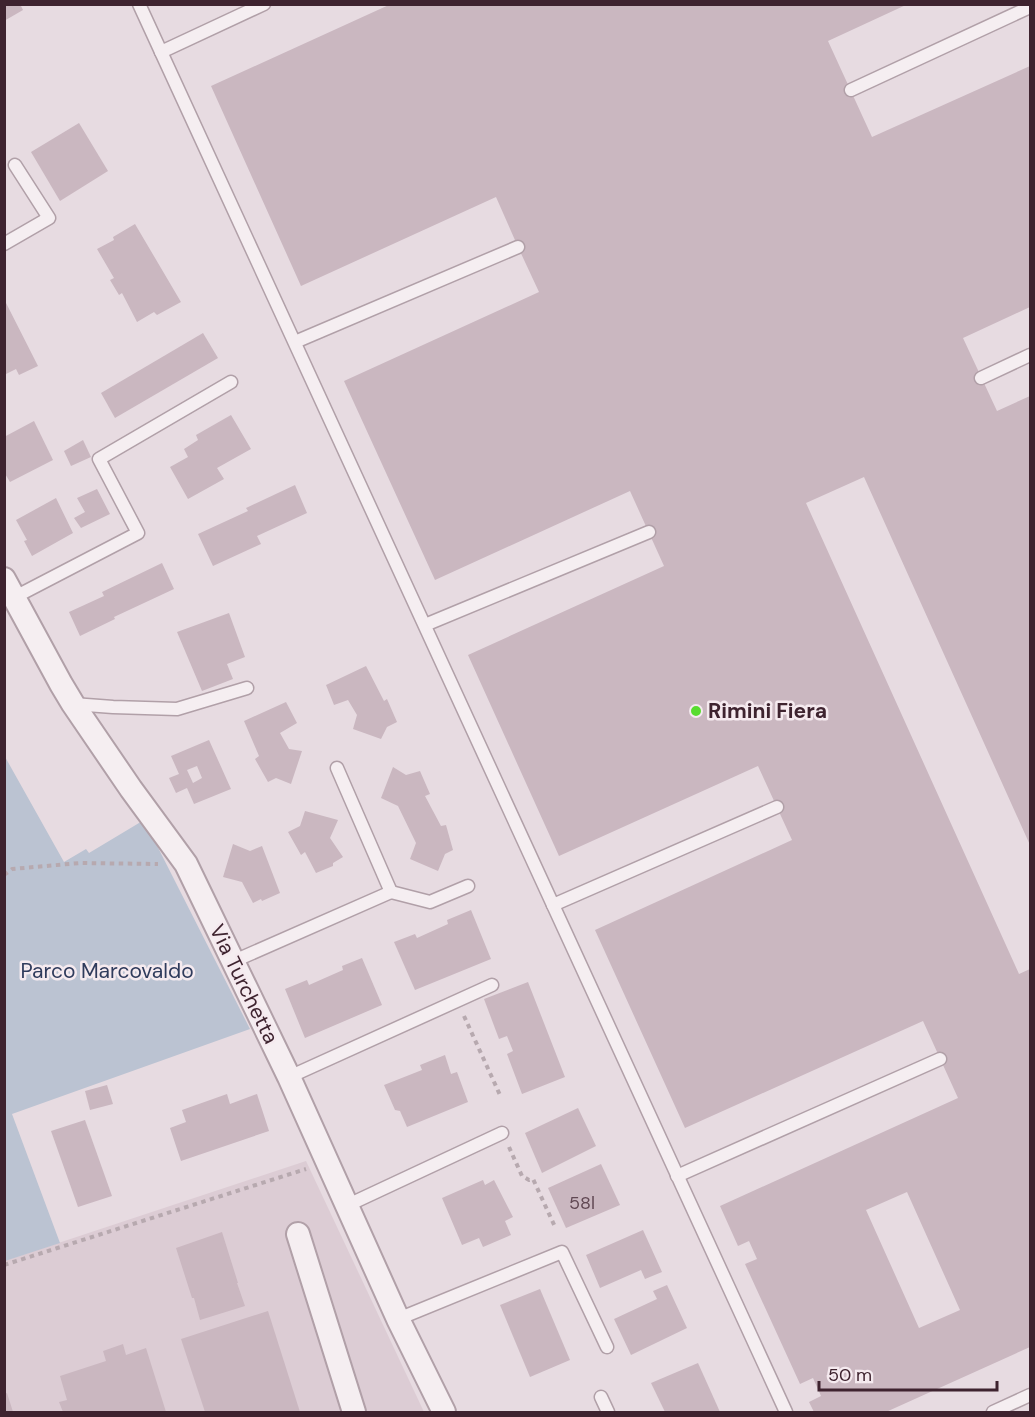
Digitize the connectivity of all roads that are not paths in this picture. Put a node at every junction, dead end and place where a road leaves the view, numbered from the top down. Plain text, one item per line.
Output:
1 (140, 4) edge
2 (264, 4) edge
3 (1030, 7) edge
4 (161, 52) junction
5 (851, 90) dead end
6 (15, 165) dead end
7 (4, 244) edge
8 (518, 247) dead end
9 (295, 342) junction
10 (1030, 355) edge
11 (981, 378) dead end
12 (231, 382) dead end
13 (649, 532) dead end
14 (9, 588) edge
15 (424, 625) junction
16 (247, 688) dead end
17 (73, 704) junction
18 (337, 768) dead end
19 (777, 807) dead end
20 (468, 886) dead end
21 (391, 892) junction
22 (553, 905) junction
23 (234, 961) junction
24 (492, 985) dead end
25 (940, 1059) dead end
26 (289, 1077) junction
27 (502, 1133) road end
28 (677, 1176) junction
29 (348, 1205) junction
30 (298, 1234) dead end
31 (399, 1319) junction
32 (607, 1347) dead end
33 (1030, 1395) edge
34 (601, 1397) dead end
35 (354, 1413) edge
36 (444, 1413) edge
37 (608, 1413) edge
38 (786, 1413) edge
39 (993, 1413) edge

1 - 4 lane
2 - 4 lane
3 - 5 lane
4 - 9 lane
6 - 7 lane
8 - 9 lane
9 - 15 lane
10 - 11 lane
12 - 14 lane
13 - 15 lane
14 - 17 street, Via Turchetta
15 - 22 lane
16 - 17 lane
17 - 23 street, Via Turchetta
18 - 21 lane
19 - 22 lane
20 - 21 lane
21 - 23 lane
22 - 28 lane
23 - 26 street, Via Turchetta
24 - 26 lane
25 - 28 lane
26 - 29 street, Via Turchetta
27 - 29 lane
28 - 38 lane
29 - 31 street, Via Turchetta
30 - 35 street
31 - 32 lane
31 - 36 street, Via Turchetta
33 - 39 lane
34 - 37 lane

